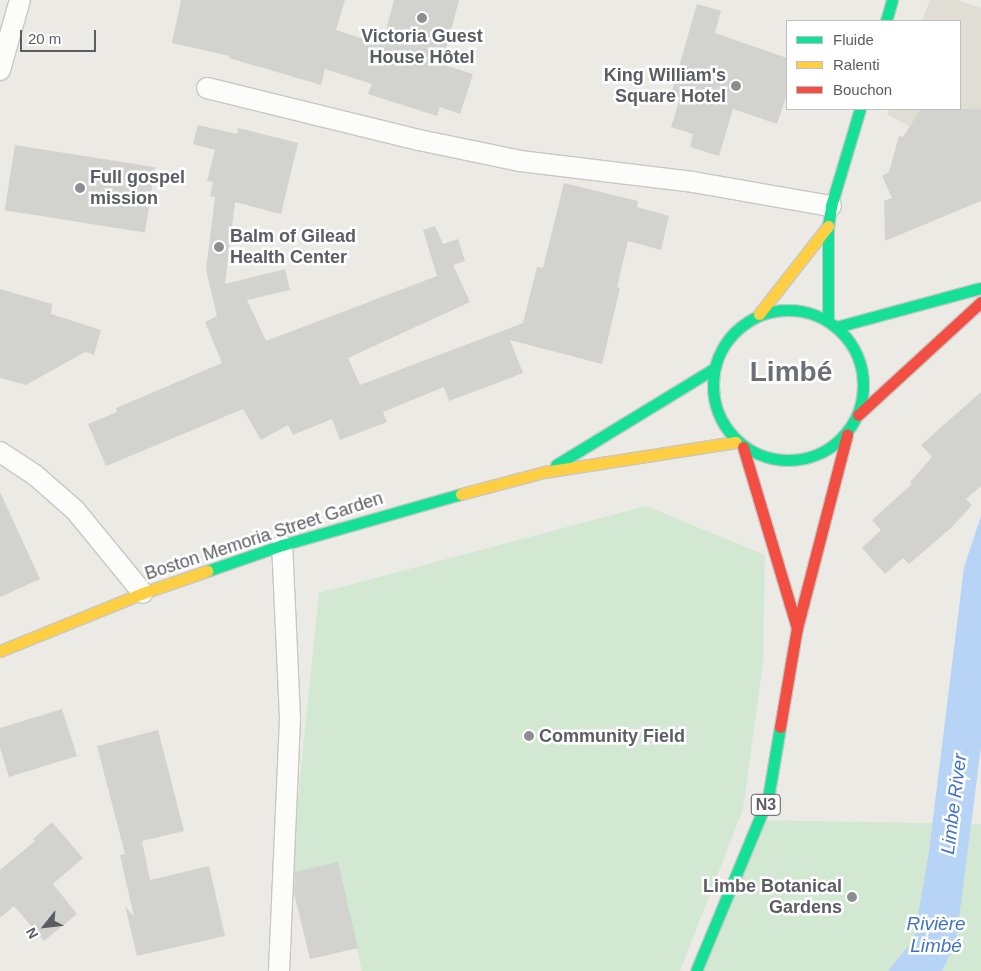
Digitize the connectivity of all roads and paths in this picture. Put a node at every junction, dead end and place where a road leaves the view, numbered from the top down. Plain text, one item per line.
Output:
1 (20, 0) edge
2 (892, 0) edge
3 (886, 20) edge
4 (0, 70) edge
5 (206, 88) dead end
6 (860, 110) edge
7 (831, 206) junction
8 (828, 226) junction
9 (981, 288) edge
10 (981, 302) edge
11 (759, 314) junction
12 (832, 324) junction
13 (713, 369) junction
14 (858, 415) junction
15 (846, 434) junction
16 (740, 444) junction
17 (0, 452) edge
18 (544, 472) junction
19 (282, 545) junction
20 (143, 593) junction
21 (797, 628) junction
22 (0, 651) edge
23 (279, 971) edge
24 (696, 971) edge

1 - 4 street
2 - 3 main road
5 - 7 street
6 - 7 main road
7 - 8 main road
8 - 11 main road
8 - 12 main road
9 - 12 main road
10 - 14 main road
11 - 12 main road
11 - 13 main road
12 - 14 main road
13 - 16 main road
13 - 18 main road, Boston Memoria Street Garden
14 - 15 main road
15 - 16 main road
15 - 21 main road
16 - 18 main road, Boston Memoria Street Garden
16 - 21 main road
17 - 20 street
18 - 19 main road, Boston Memoria Street Garden
19 - 20 main road, Boston Memoria Street Garden
19 - 23 street
20 - 22 main road, Boston Memoria Street Garden
21 - 24 main road, N3

